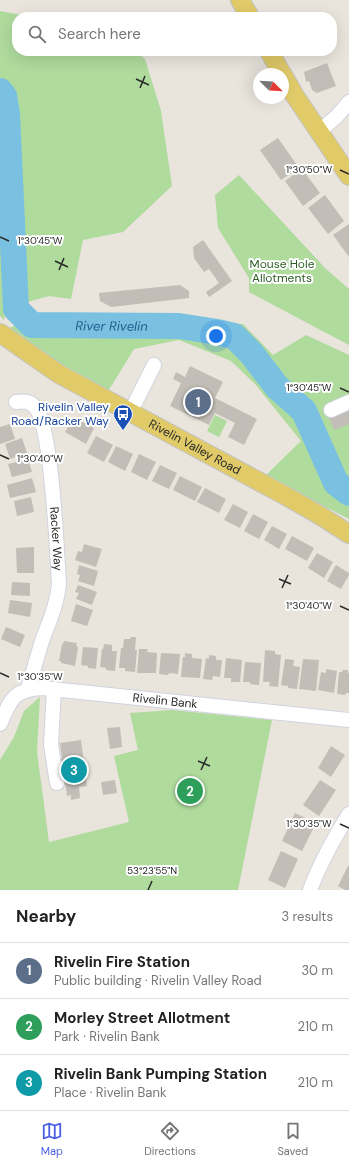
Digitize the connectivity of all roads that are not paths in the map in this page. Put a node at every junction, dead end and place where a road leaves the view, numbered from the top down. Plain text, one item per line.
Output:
1 (240, 0) edge
2 (247, 12) edge
3 (272, 56) edge
4 (279, 68) edge
5 (289, 86) edge
6 (349, 102) edge
7 (319, 132) junction
8 (349, 176) edge
9 (0, 333) edge
10 (154, 365) dead end
11 (16, 402) dead end
12 (349, 402) edge
13 (331, 410) dead end
14 (130, 413) junction
15 (349, 534) edge
16 (28, 688) junction
17 (54, 689) junction
18 (349, 720) edge
19 (0, 724) edge
20 (57, 783) dead end
21 (349, 814) edge
22 (310, 890) edge

1 - 2 main road
3 - 4 main road
5 - 7 main road
6 - 7 street
7 - 8 main road
9 - 14 main road, Rivelin Valley Road
10 - 14 street
11 - 16 street, Racker Way
12 - 13 street
14 - 15 main road, Rivelin Valley Road
16 - 17 street, Rivelin Bank
16 - 19 street
17 - 18 street, Rivelin Bank
17 - 20 street
21 - 22 street

